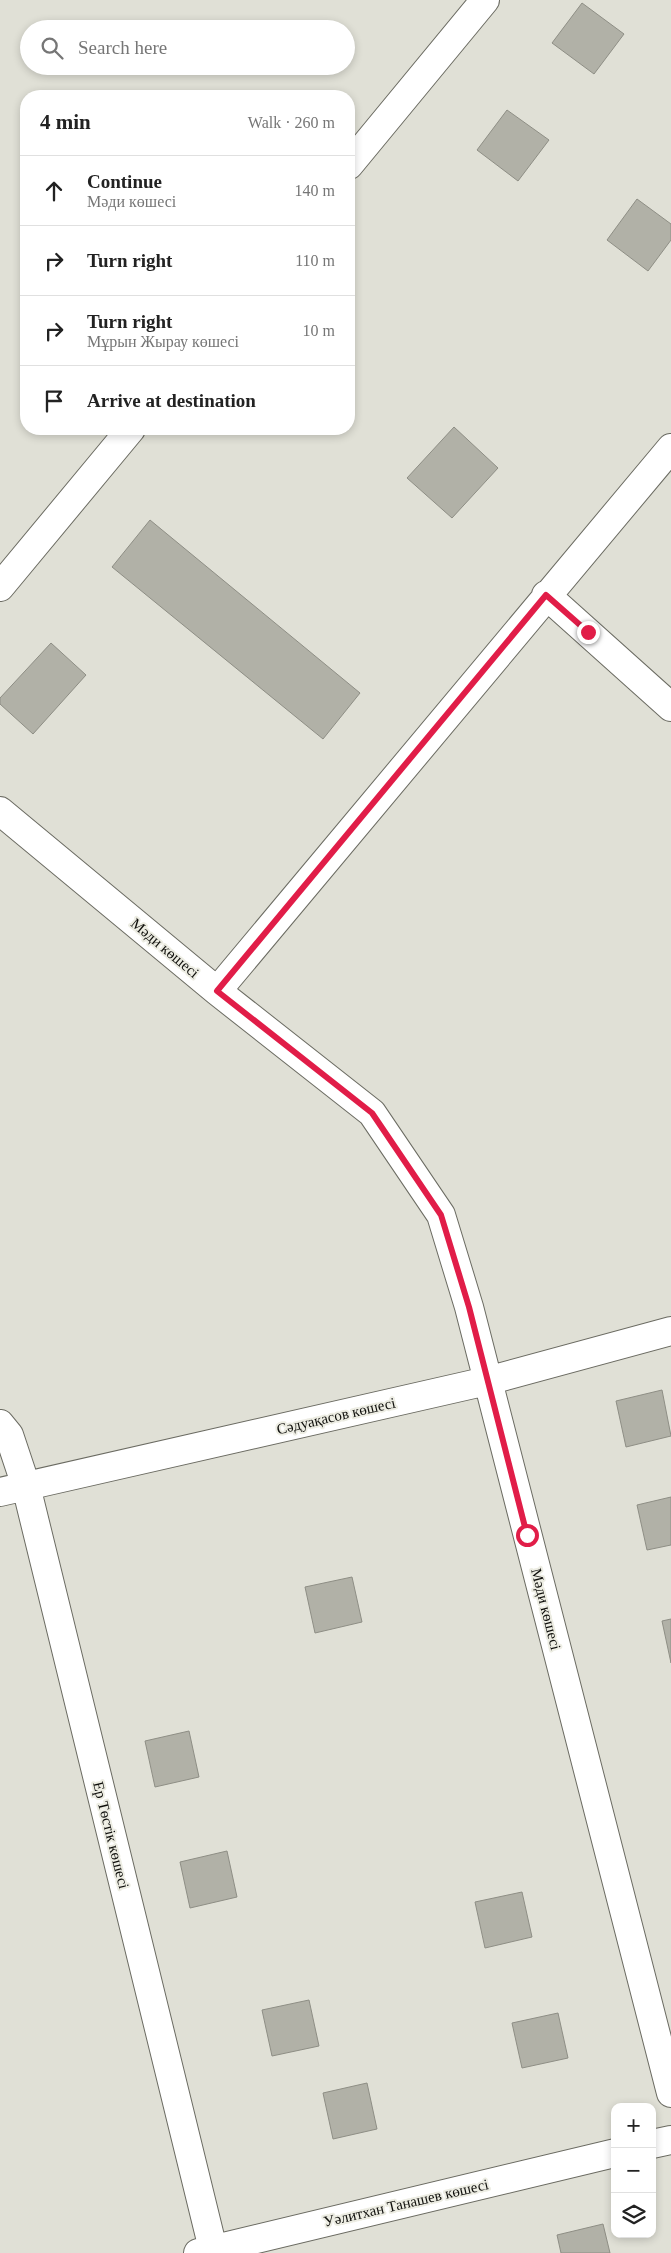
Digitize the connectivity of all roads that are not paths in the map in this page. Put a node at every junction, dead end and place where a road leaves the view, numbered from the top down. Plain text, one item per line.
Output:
1 (485, 0) edge
2 (355, 158) edge
3 (126, 435) edge
4 (671, 448) edge
5 (0, 587) edge
6 (546, 595) junction
7 (671, 707) edge
8 (0, 811) edge
9 (217, 991) junction
10 (671, 1331) edge
11 (487, 1381) junction
12 (0, 1424) edge
13 (26, 1486) junction
14 (0, 1492) edge
15 (671, 2093) edge
16 (671, 2140) edge
17 (656, 2143) edge
18 (611, 2154) edge
19 (205, 2251) edge

1 - 2 street
3 - 5 street
4 - 6 street
6 - 7 street
6 - 9 street
8 - 9 street, Мәди көшесі
9 - 11 street, Мәди көшесі
10 - 11 street, Сәдуақасов көшесі
11 - 13 street, Сәдуақасов көшесі
11 - 15 street, Мәди көшесі
12 - 13 street, Ер Төстік көшесі
13 - 14 street, Сәдуақасов көшесі
13 - 19 street, Ер Төстік көшесі
16 - 17 street
18 - 19 street, Уәлитхан Танашев көшесі

